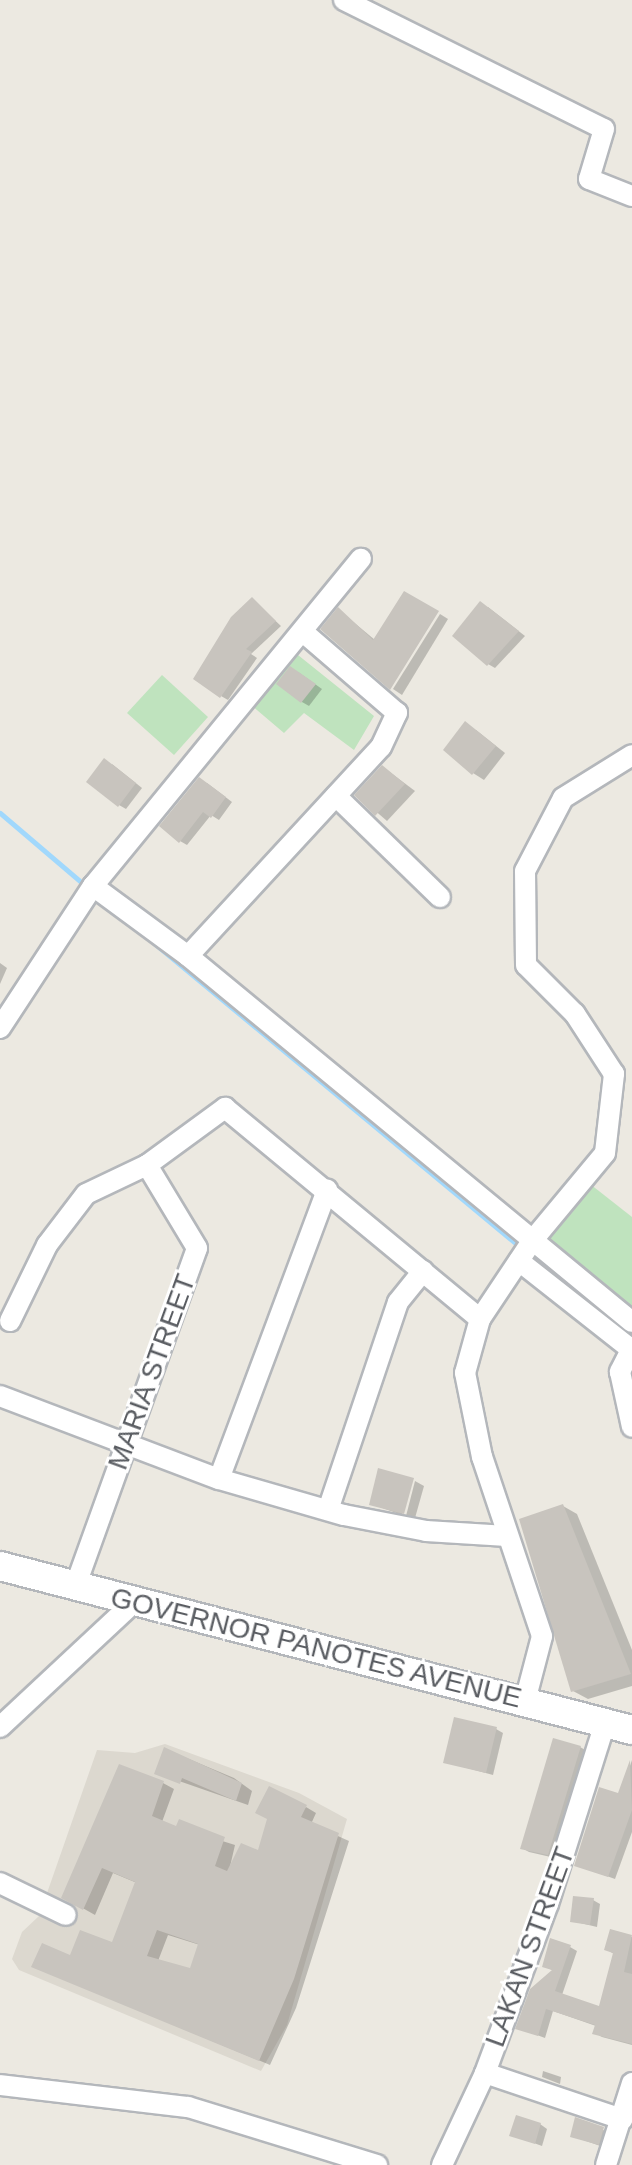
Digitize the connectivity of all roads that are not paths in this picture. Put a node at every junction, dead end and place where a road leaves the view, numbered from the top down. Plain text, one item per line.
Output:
1 (344, 0) edge
2 (632, 196) edge
3 (361, 559) dead end
4 (302, 631) junction
5 (632, 755) edge
6 (336, 796) junction
7 (93, 886) junction
8 (440, 897) dead end
9 (188, 956) junction
10 (0, 1028) edge
11 (147, 1165) junction
12 (327, 1190) junction
13 (532, 1241) junction
14 (519, 1261) junction
15 (423, 1271) junction
16 (480, 1319) junction
17 (10, 1321) dead end
18 (632, 1322) edge
19 (632, 1348) edge
20 (0, 1396) edge
21 (632, 1427) edge
22 (126, 1447) junction
23 (219, 1479) junction
24 (328, 1510) junction
25 (507, 1536) junction
26 (0, 1566) edge
27 (75, 1587) junction
28 (134, 1602) junction
29 (525, 1701) junction
30 (0, 1727) edge
31 (619, 1727) edge
32 (0, 1883) edge
33 (66, 1915) dead end
34 (485, 2073) junction
35 (632, 2083) edge
36 (0, 2085) edge
37 (622, 2119) junction
38 (377, 2165) edge
39 (442, 2165) edge
40 (606, 2165) edge

1 - 2 street
3 - 4 street
4 - 6 street
4 - 7 street
5 - 13 street
6 - 8 street
6 - 9 street
7 - 9 street
7 - 10 street
9 - 13 street
11 - 12 street
11 - 17 street
11 - 22 street, MARIA STREET
12 - 15 street
12 - 23 street
13 - 14 street
13 - 18 street
14 - 16 street
14 - 19 street
15 - 16 street
15 - 24 street
16 - 25 street
19 - 21 street
20 - 22 street
22 - 23 street
22 - 27 street, MARIA STREET
23 - 24 street
24 - 25 street
25 - 29 street
26 - 27 main road, GOVERNOR PANOTES AVENUE
27 - 28 main road, GOVERNOR PANOTES AVENUE
28 - 29 main road, GOVERNOR PANOTES AVENUE
28 - 30 street
29 - 31 main road, GOVERNOR PANOTES AVENUE
31 - 34 street, LAKAN STREET
32 - 33 street
34 - 37 street
34 - 39 street, LAKAN STREET
35 - 37 street
36 - 38 street
37 - 40 street

